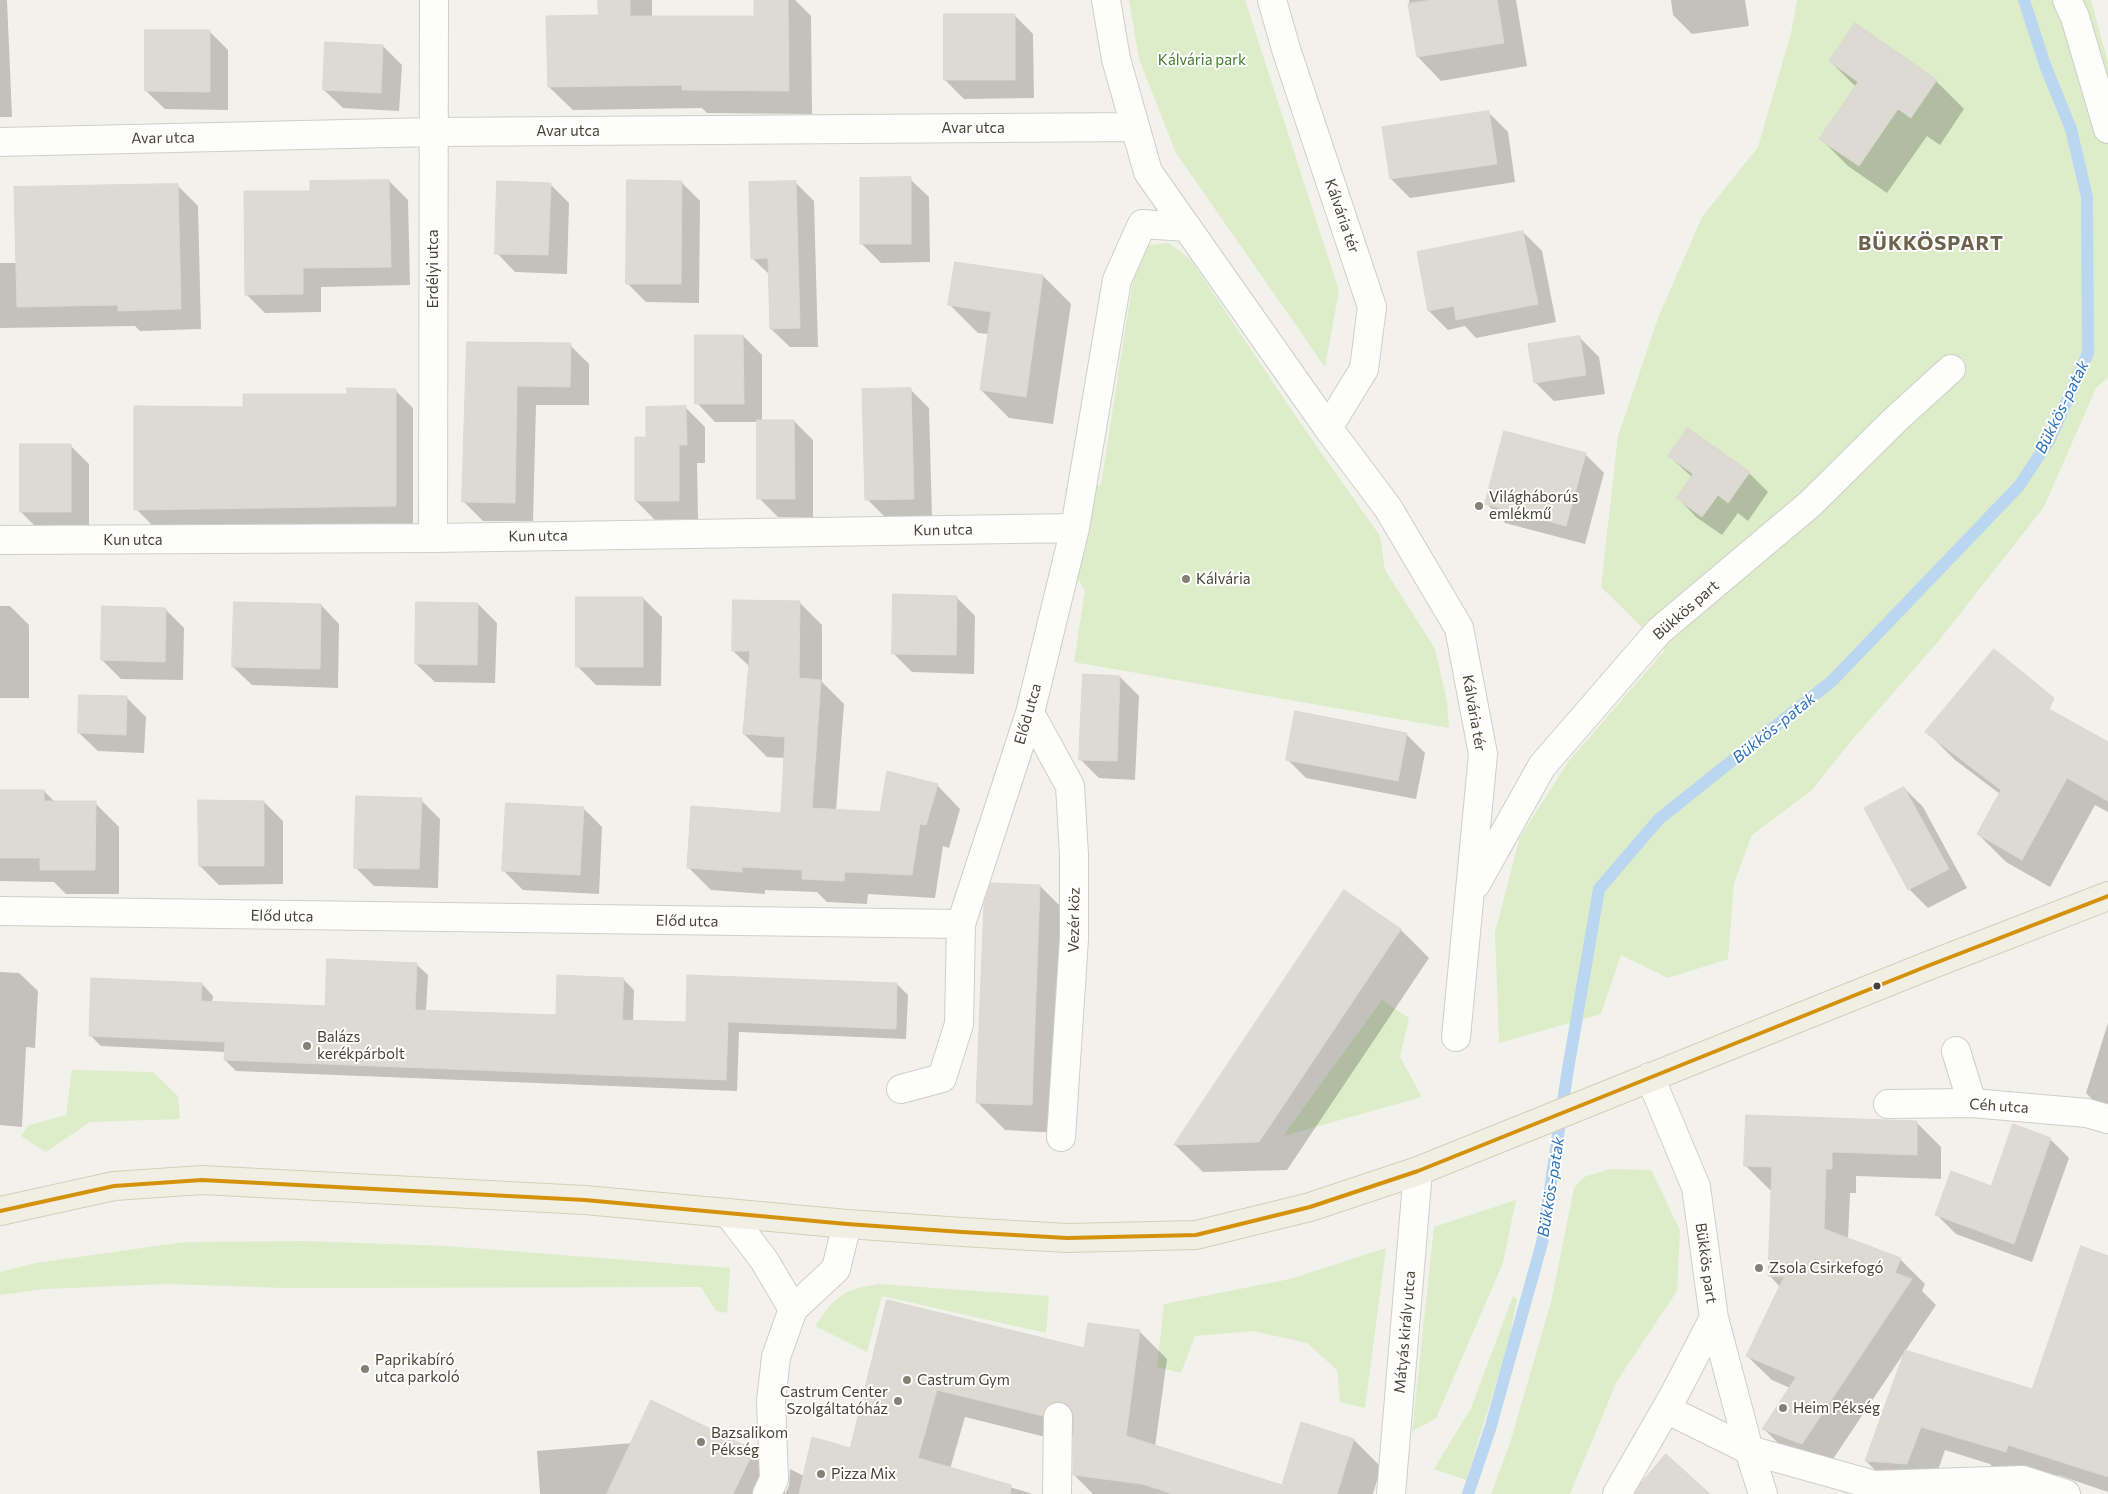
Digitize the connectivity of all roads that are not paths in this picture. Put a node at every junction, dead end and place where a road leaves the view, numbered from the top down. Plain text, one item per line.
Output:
1 (434, 0) edge
2 (1106, 0) edge
3 (1272, 0) edge
4 (2067, 0) edge
5 (1135, 127) junction
6 (2108, 129) edge
7 (433, 132) junction
8 (0, 142) edge
9 (1187, 227) junction
10 (1951, 369) dead end
11 (1328, 428) junction
12 (1075, 528) junction
13 (433, 538) junction
14 (0, 540) edge
15 (1030, 713) junction
16 (1471, 893) junction
17 (2108, 896) edge
18 (0, 911) edge
19 (961, 924) junction
20 (1456, 1037) dead end
21 (1956, 1051) dead end
22 (1640, 1081) junction
23 (901, 1089) dead end
24 (1972, 1103) junction
25 (1888, 1104) dead end
26 (2108, 1119) edge
27 (1061, 1137) dead end
28 (1418, 1170) junction
29 (6, 1208) edge
30 (728, 1213) junction
31 (847, 1224) junction
32 (793, 1309) junction
33 (1714, 1318) junction
34 (1666, 1409) junction
35 (1058, 1417) dead end
36 (1749, 1450) junction
37 (1871, 1490) edge
38 (767, 1494) edge
39 (1057, 1494) edge
40 (1391, 1494) edge
41 (1617, 1494) edge
42 (1763, 1494) edge
43 (2066, 1494) edge

1 - 7 street, Erdélyi utca
2 - 5 street, Kálvária tér
3 - 11 street, Kálvária tér
4 - 6 street
5 - 7 street, Avar utca
5 - 9 street, Kálvária tér
7 - 8 street, Avar utca
7 - 13 street, Erdélyi utca
9 - 11 street, Kálvária tér
9 - 12 street
10 - 16 street, Bükkös part
11 - 16 street, Kálvária tér
12 - 13 street, Kun utca
12 - 15 street, Előd utca
13 - 14 street, Kun utca
15 - 19 street, Előd utca
15 - 27 street, Vezér köz
16 - 20 street, Kálvária tér
17 - 22 main road
18 - 19 street, Előd utca
19 - 23 street
21 - 24 street
22 - 28 main road
22 - 33 street, Bükkös part
24 - 25 street, Céh utca
24 - 26 street, Céh utca
28 - 31 main road
28 - 40 street, Mátyás király utca
29 - 30 main road
30 - 31 main road
30 - 32 street
31 - 32 street
32 - 38 street
33 - 34 street, Bükkös part
33 - 36 street
34 - 36 street
34 - 41 street, Bükkös part
35 - 39 street
36 - 37 street
36 - 42 street
37 - 43 street

